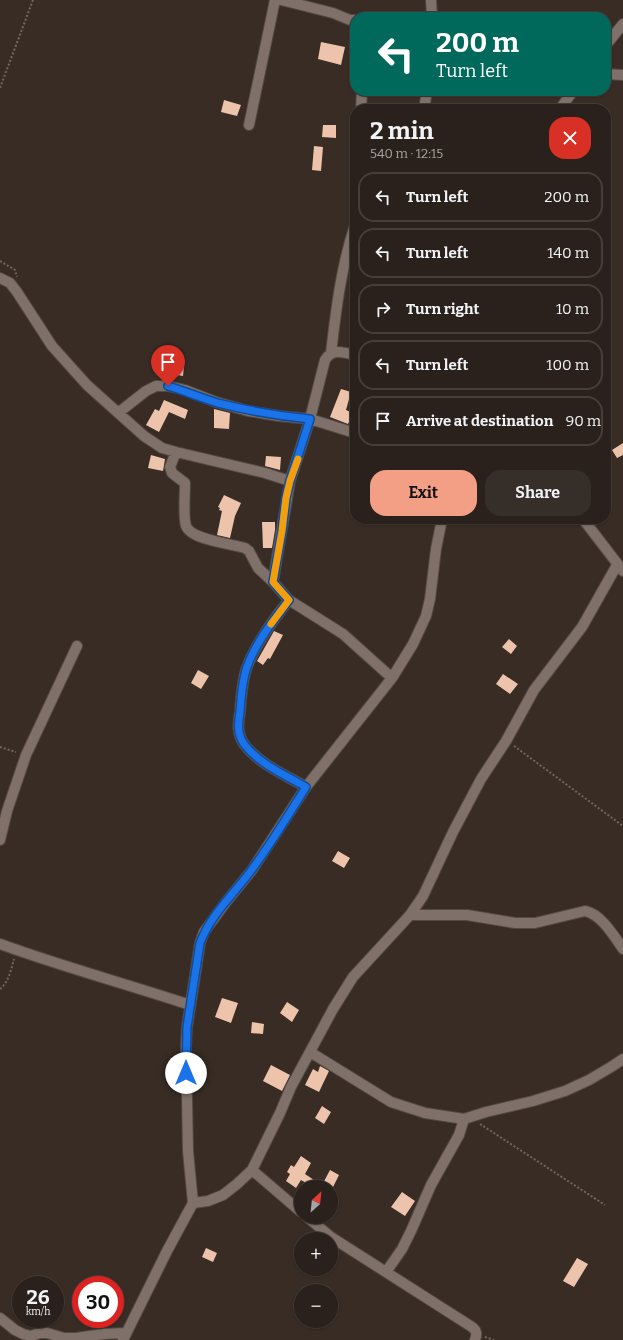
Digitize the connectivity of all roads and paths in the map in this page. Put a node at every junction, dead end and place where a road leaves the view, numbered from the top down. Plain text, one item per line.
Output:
1 (33, 0) edge
2 (275, 0) edge
3 (281, 0) edge
4 (431, 0) edge
5 (432, 12) edge
6 (350, 20) edge
7 (623, 24) edge
8 (611, 39) edge
9 (611, 74) edge
10 (623, 74) edge
11 (0, 88) edge
12 (570, 96) edge
13 (564, 104) edge
14 (249, 125) dead end
15 (350, 245) edge
16 (0, 278) edge
17 (331, 353) junction
18 (350, 353) edge
19 (118, 413) junction
20 (310, 419) junction
21 (350, 431) edge
22 (176, 452) junction
23 (290, 481) junction
24 (441, 524) edge
25 (587, 524) edge
26 (620, 568) edge
27 (273, 582) junction
28 (289, 600) junction
29 (77, 646) dead end
30 (392, 678) junction
31 (506, 741) junction
32 (0, 746) edge
33 (26, 755) junction
34 (306, 787) junction
35 (623, 826) edge
36 (0, 840) edge
37 (410, 915) junction
38 (0, 944) edge
39 (623, 949) edge
40 (16, 950) junction
41 (0, 989) edge
42 (190, 1005) junction
43 (310, 1052) junction
44 (623, 1059) edge
45 (466, 1118) junction
46 (252, 1170) junction
47 (193, 1203) junction
48 (605, 1205) dead end
49 (294, 1206) edge
50 (315, 1224) edge
51 (386, 1272) junction
52 (0, 1318) edge
53 (124, 1337) edge
54 (475, 1340) edge

1 - 11 path
2 - 14 street
3 - 6 street
4 - 5 street
7 - 8 street
9 - 10 street
12 - 13 street
15 - 17 street
16 - 19 street
17 - 18 street
17 - 20 street
19 - 20 street
19 - 22 street
20 - 21 street
20 - 23 street
22 - 23 street
22 - 27 street
23 - 27 street
24 - 30 street
25 - 26 street
26 - 31 street
27 - 28 street
28 - 30 street
28 - 34 street
29 - 33 street
30 - 34 street
31 - 35 path
31 - 37 street
32 - 33 path
33 - 36 street
34 - 42 street
37 - 39 street
37 - 43 street
38 - 40 street
40 - 41 path
40 - 42 street
42 - 47 street
43 - 45 street
43 - 46 street
44 - 45 street
45 - 48 path
45 - 51 street
46 - 47 street
46 - 49 street
47 - 53 street
50 - 51 street
51 - 54 street
52 - 53 street

